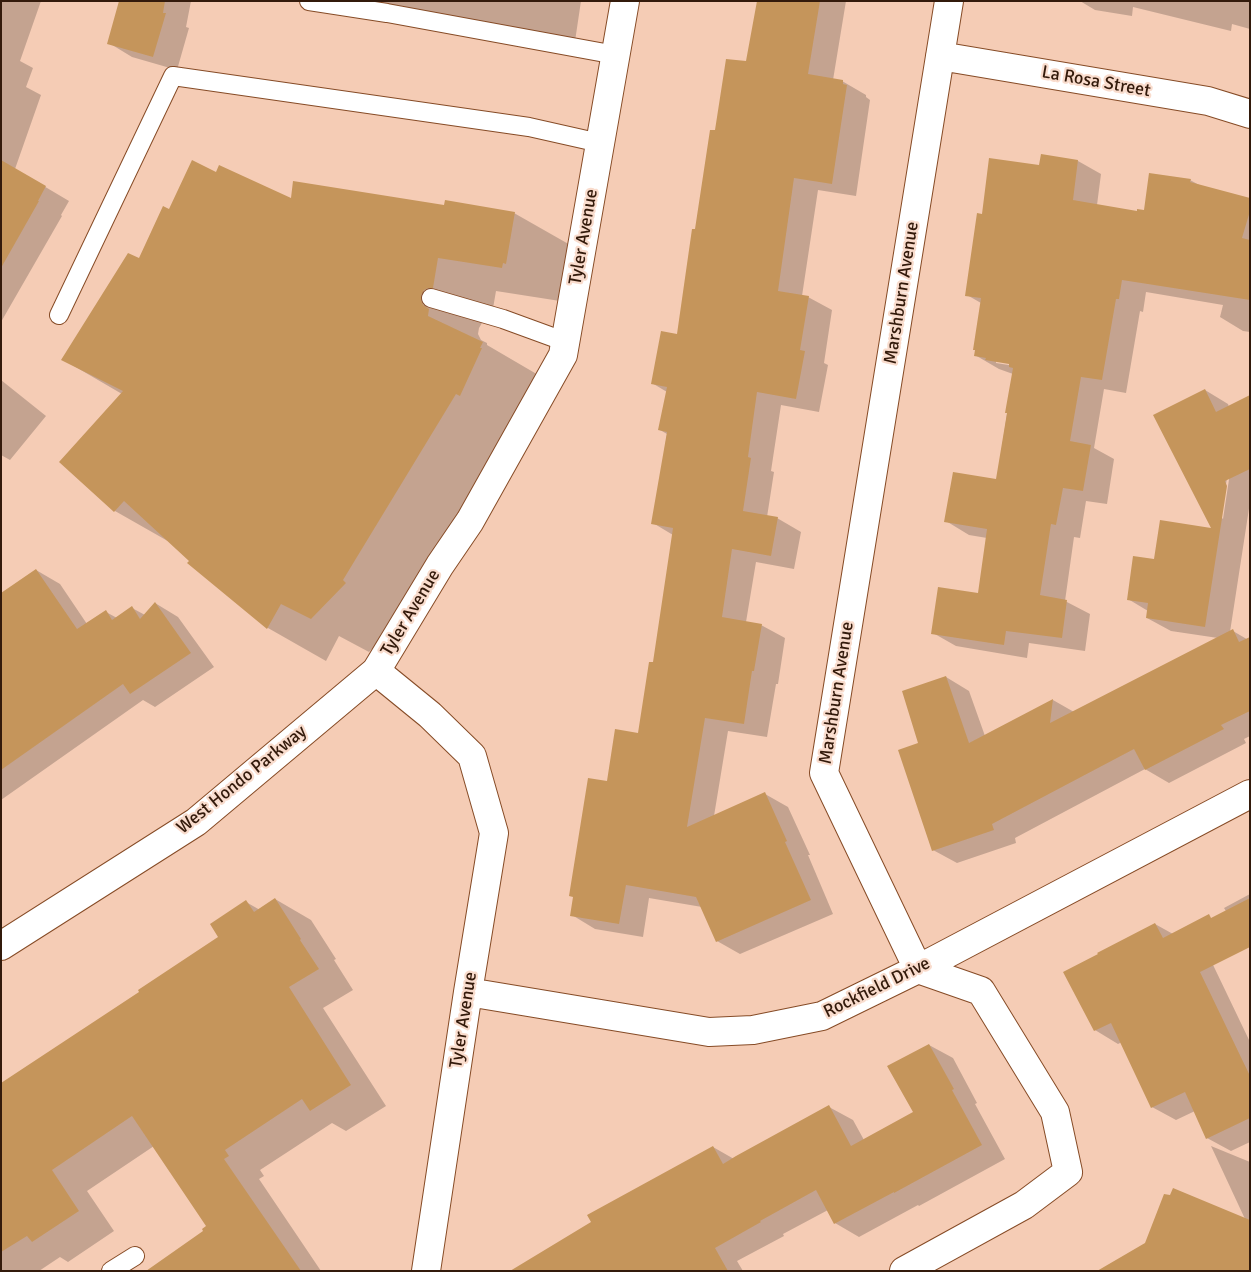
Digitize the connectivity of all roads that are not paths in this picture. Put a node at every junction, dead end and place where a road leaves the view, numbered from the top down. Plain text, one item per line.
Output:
1 (308, 1) edge
2 (624, 1) edge
3 (949, 1) edge
4 (616, 55) junction
5 (940, 56) junction
6 (1250, 114) edge
7 (600, 143) junction
8 (431, 298) dead end
9 (59, 315) dead end
10 (566, 342) junction
11 (376, 671) junction
12 (1250, 794) edge
13 (1, 946) edge
14 (918, 969) junction
15 (468, 992) junction
16 (136, 1256) dead end
17 (111, 1271) edge
18 (426, 1271) edge
19 (904, 1271) edge

1 - 4 lane
2 - 4 street, Tyler Avenue
3 - 5 street, Marshburn Avenue
4 - 7 street, Tyler Avenue
5 - 6 street, La Rosa Street
5 - 14 street, Marshburn Avenue
7 - 9 lane
7 - 10 street, Tyler Avenue
8 - 10 lane
10 - 11 street, Tyler Avenue
11 - 13 street, West Hondo Parkway
11 - 15 street, Tyler Avenue
12 - 14 street, Rockfield Drive
14 - 15 street, Rockfield Drive
14 - 19 street
15 - 18 street, Tyler Avenue
16 - 17 lane

